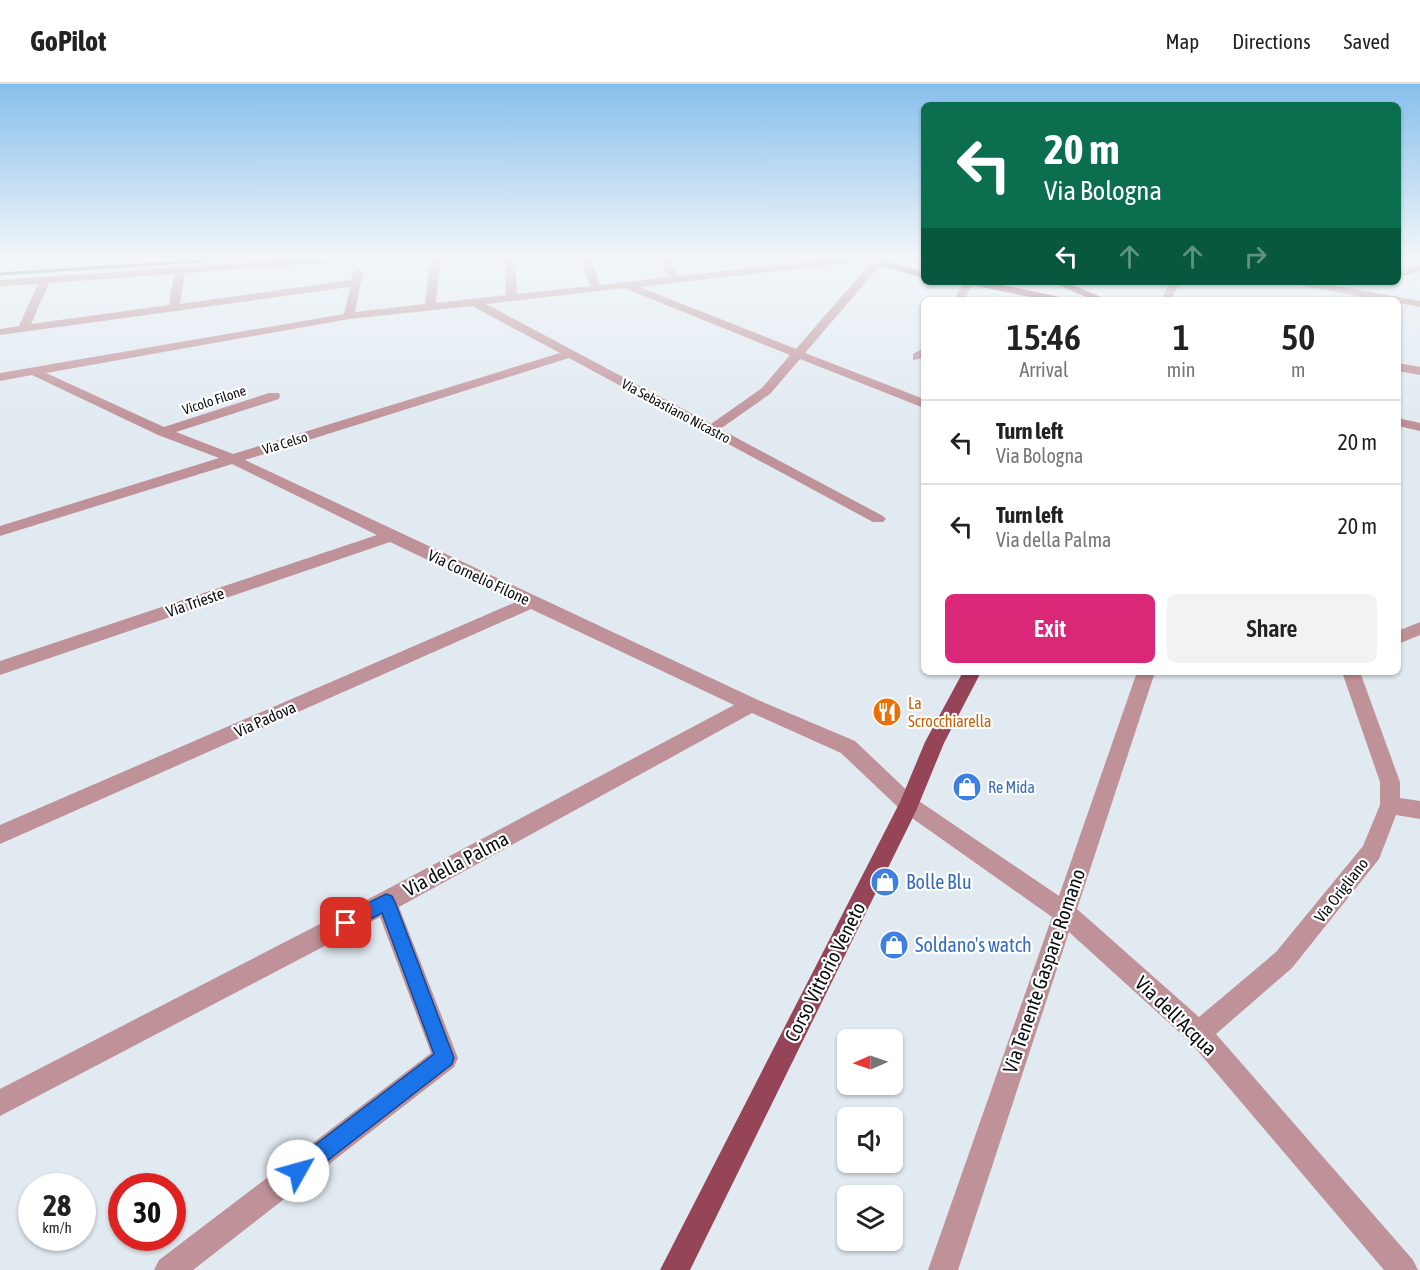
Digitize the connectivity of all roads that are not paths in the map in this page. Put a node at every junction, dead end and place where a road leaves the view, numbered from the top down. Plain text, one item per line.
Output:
1 (30, 313) edge
2 (130, 313) edge
3 (370, 313) edge
4 (495, 313) edge
5 (695, 313) edge
6 (834, 313) edge
7 (349, 316) joint
8 (23, 329) junction
9 (0, 332) edge
10 (570, 354) junction
11 (798, 355) junction
12 (1401, 368) edge
13 (33, 371) junction
14 (1420, 371) edge
15 (0, 377) edge
16 (274, 396) dead end
17 (921, 403) edge
18 (1401, 423) edge
19 (1420, 426) edge
20 (710, 430) junction
21 (163, 432) junction
22 (232, 459) junction
23 (878, 519) dead end
24 (0, 531) edge
25 (391, 536) junction
26 (531, 602) junction
27 (1420, 628) edge
28 (1401, 637) edge
29 (0, 668) edge
30 (970, 675) edge
31 (1145, 675) edge
32 (1352, 675) edge
33 (751, 705) junction
34 (909, 805) junction
35 (1390, 805) junction
36 (1420, 810) edge
37 (0, 835) edge
38 (386, 902) junction
39 (1064, 912) junction
40 (1199, 1033) junction
41 (0, 1103) edge
42 (169, 1270) edge
43 (675, 1270) edge
44 (943, 1270) edge
45 (1403, 1270) edge

1 - 8 street
2 - 8 street
3 - 7 street
4 - 10 street, Via Sebastiano Nicastro
5 - 11 street
6 - 11 street
7 - 13 street
8 - 9 street
10 - 20 street, Via Sebastiano Nicastro
10 - 22 street, Via Celso
11 - 17 street
11 - 20 street
12 - 14 street
13 - 15 street
13 - 21 street, Via Cornelio Filone
16 - 21 street, Vicolo Filone
18 - 19 street
20 - 23 street, Via Sebastiano Nicastro
21 - 22 street, Via Cornelio Filone
22 - 24 street, Via Celso
22 - 25 street, Via Cornelio Filone
25 - 26 street, Via Cornelio Filone
25 - 29 street, Via Trieste
26 - 33 street, Via Cornelio Filone
26 - 37 street, Via Padova
27 - 28 street
30 - 34 main road, Corso Vittorio Veneto
31 - 39 street, Via Tenente Gaspare Romano
32 - 35 street, Via Origliano
33 - 34 street, Via Cornelio Filone
33 - 38 street, Via della Palma
34 - 39 street, Via dell'Acqua
34 - 43 main road, Corso Vittorio Veneto
35 - 36 street
35 - 40 street, Via Origliano
38 - 41 street, Via della Palma
38 - 42 street
39 - 40 street, Via dell'Acqua
39 - 44 street, Via Tenente Gaspare Romano
40 - 45 street, Via dell'Acqua

